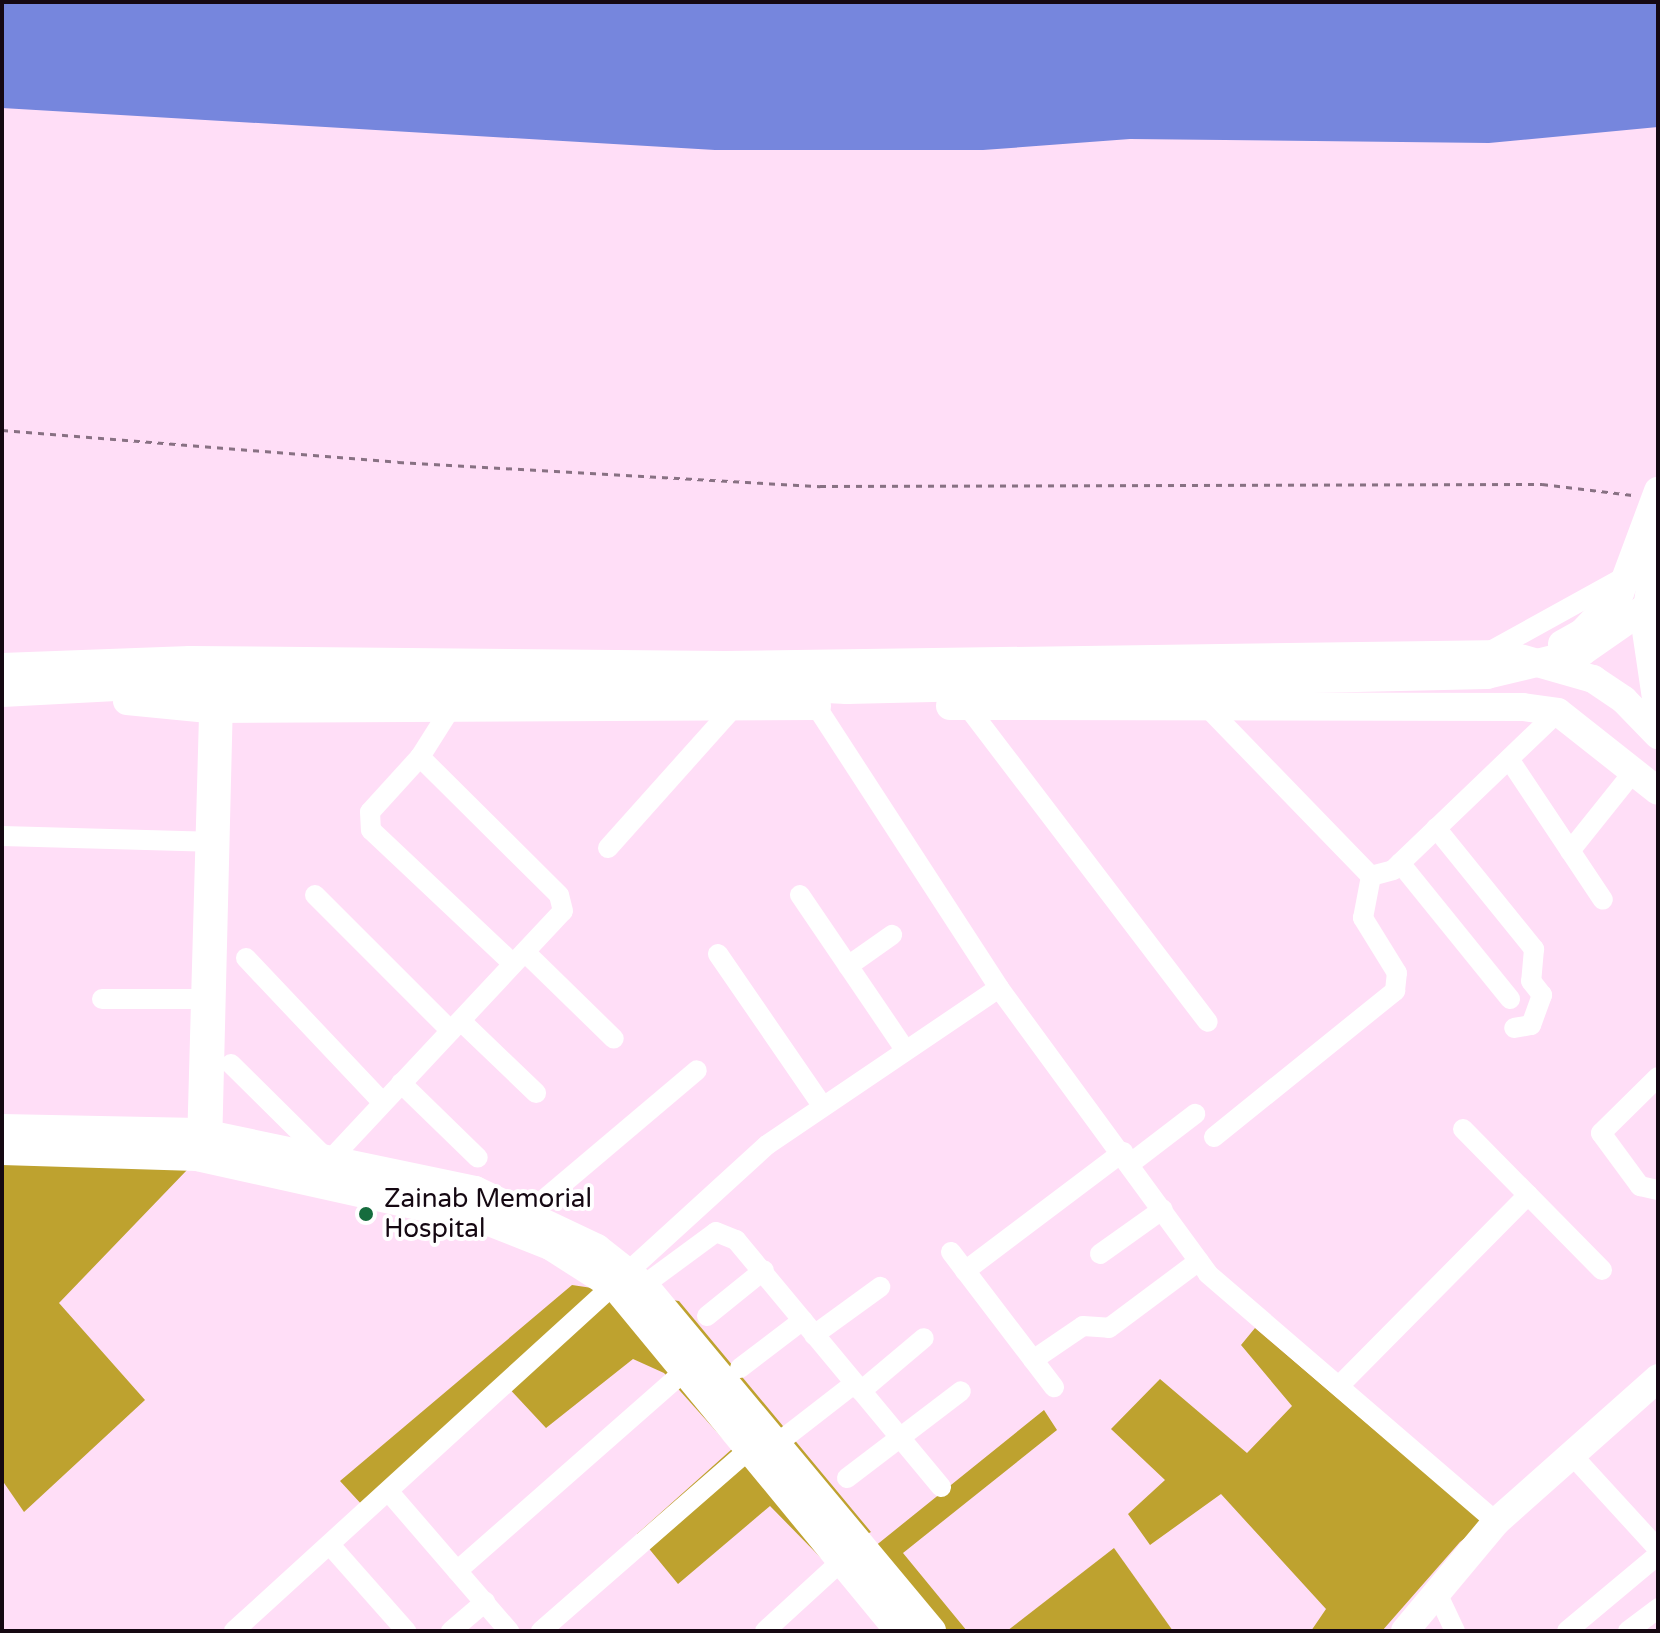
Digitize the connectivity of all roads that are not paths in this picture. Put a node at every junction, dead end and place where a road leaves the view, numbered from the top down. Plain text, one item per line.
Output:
1 (1647, 493) edge
2 (1658, 527) edge
3 (1658, 564) edge
4 (1658, 599) edge
5 (1485, 654) junction
6 (760, 664) junction
7 (725, 665) junction
8 (2, 667) edge
9 (2, 693) edge
10 (42, 693) junction
11 (730, 706) junction
12 (816, 706) junction
13 (967, 706) junction
14 (1207, 707) junction
15 (451, 708) junction
16 (216, 709) junction
17 (1558, 712) junction
18 (1658, 712) edge
19 (1658, 735) edge
20 (420, 757) junction
21 (1509, 759) junction
22 (1635, 770) junction
23 (1658, 791) edge
24 (1436, 828) junction
25 (2, 836) edge
26 (213, 842) junction
27 (608, 848) dead end
28 (1570, 851) junction
29 (1400, 863) junction
30 (1371, 876) junction
31 (315, 895) dead end
32 (800, 895) dead end
33 (1603, 900) dead end
34 (892, 935) dead end
35 (718, 954) dead end
36 (246, 958) dead end
37 (519, 958) junction
38 (848, 966) junction
39 (999, 988) junction
40 (102, 999) dead end
41 (207, 999) junction
42 (1510, 999) dead end
43 (1208, 1022) dead end
44 (456, 1026) junction
45 (1514, 1028) dead end
46 (614, 1039) dead end
47 (904, 1048) junction
48 (231, 1064) dead end
49 (697, 1070) dead end
50 (1658, 1077) edge
51 (401, 1083) junction
52 (536, 1093) dead end
53 (383, 1103) junction
54 (821, 1104) junction
55 (1195, 1114) dead end
56 (2, 1128) edge
57 (1463, 1129) dead end
58 (1214, 1137) dead end
59 (205, 1146) junction
60 (2, 1151) edge
61 (1127, 1157) junction
62 (478, 1158) dead end
63 (326, 1173) junction
64 (1658, 1190) edge
65 (1528, 1195) junction
66 (1163, 1209) junction
67 (528, 1213) junction
68 (951, 1252) dead end
69 (1100, 1254) dead end
70 (1199, 1261) junction
71 (764, 1270) junction
72 (1602, 1270) dead end
73 (965, 1271) junction
74 (630, 1282) junction
75 (880, 1287) dead end
76 (707, 1316) dead end
77 (809, 1328) junction
78 (924, 1338) dead end
79 (1033, 1360) junction
80 (740, 1368) dead end
81 (685, 1371) junction
82 (1658, 1378) edge
83 (1339, 1386) junction
84 (858, 1387) junction
85 (1054, 1387) dead end
86 (961, 1391) dead end
87 (901, 1437) junction
88 (766, 1441) junction
89 (1572, 1455) junction
90 (847, 1478) dead end
91 (941, 1487) dead end
92 (389, 1492) junction
93 (1496, 1522) junction
94 (330, 1545) junction
95 (1658, 1549) edge
96 (851, 1552) junction
97 (1658, 1555) edge
98 (457, 1571) junction
99 (1437, 1593) junction
100 (485, 1602) junction
101 (1658, 1608) edge
102 (892, 1628) edge
103 (234, 1631) edge
104 (406, 1631) edge
105 (451, 1631) edge
106 (509, 1631) edge
107 (541, 1631) edge
108 (765, 1631) edge
109 (932, 1631) edge
110 (1405, 1631) edge
111 (1455, 1631) edge
112 (1567, 1631) edge
113 (1628, 1631) edge

1 - 6 main road
2 - 18 main road
3 - 5 street
4 - 10 main road
5 - 6 main road
5 - 19 main road
6 - 7 main road
7 - 8 main road
7 - 11 main road
9 - 10 main road
10 - 16 main road
11 - 12 main road
11 - 15 main road
11 - 27 street
12 - 13 main road
12 - 39 street
13 - 14 main road
13 - 43 street
14 - 17 main road
14 - 30 street
15 - 16 main road
15 - 20 street
16 - 26 street
17 - 21 street
17 - 22 main road
20 - 37 street
20 - 37 street
21 - 24 street
21 - 28 street
22 - 23 main road
22 - 28 street
24 - 29 street
24 - 45 street
25 - 26 street
26 - 41 street
28 - 33 street
29 - 30 street
29 - 42 street
30 - 58 street
31 - 44 street
32 - 38 street
34 - 38 street
35 - 54 street
36 - 53 street
37 - 44 street
37 - 46 street
38 - 47 street
39 - 47 street
39 - 61 street
40 - 41 street
41 - 59 street
44 - 51 street
44 - 52 street
47 - 54 street
48 - 63 street
49 - 67 street
50 - 64 street
51 - 53 street
51 - 62 street
53 - 63 street
54 - 74 street
55 - 61 street
56 - 59 main road
57 - 65 street
59 - 60 main road
59 - 63 main road
61 - 66 street
61 - 73 street
63 - 67 main road
63 - 74 main road
65 - 72 street
65 - 83 street
66 - 69 street
66 - 70 street
67 - 74 main road
68 - 73 street
70 - 79 street
70 - 83 street
71 - 74 street
71 - 76 street
71 - 77 street
73 - 79 street
74 - 81 main road
74 - 88 main road
74 - 92 street
75 - 77 street
77 - 80 street
77 - 84 street
78 - 84 street
79 - 85 street
81 - 88 main road
81 - 98 street
82 - 89 main road
83 - 93 street
84 - 87 street
84 - 88 street
86 - 87 street
87 - 90 street
87 - 91 street
88 - 96 main road
88 - 107 street
89 - 93 main road
89 - 95 street
92 - 94 street
92 - 98 street
93 - 99 main road
94 - 103 street
94 - 104 street
96 - 102 main road
96 - 108 street
96 - 109 main road
97 - 112 street
98 - 100 street
99 - 110 main road
99 - 111 street
100 - 105 street
100 - 106 street
101 - 113 street

